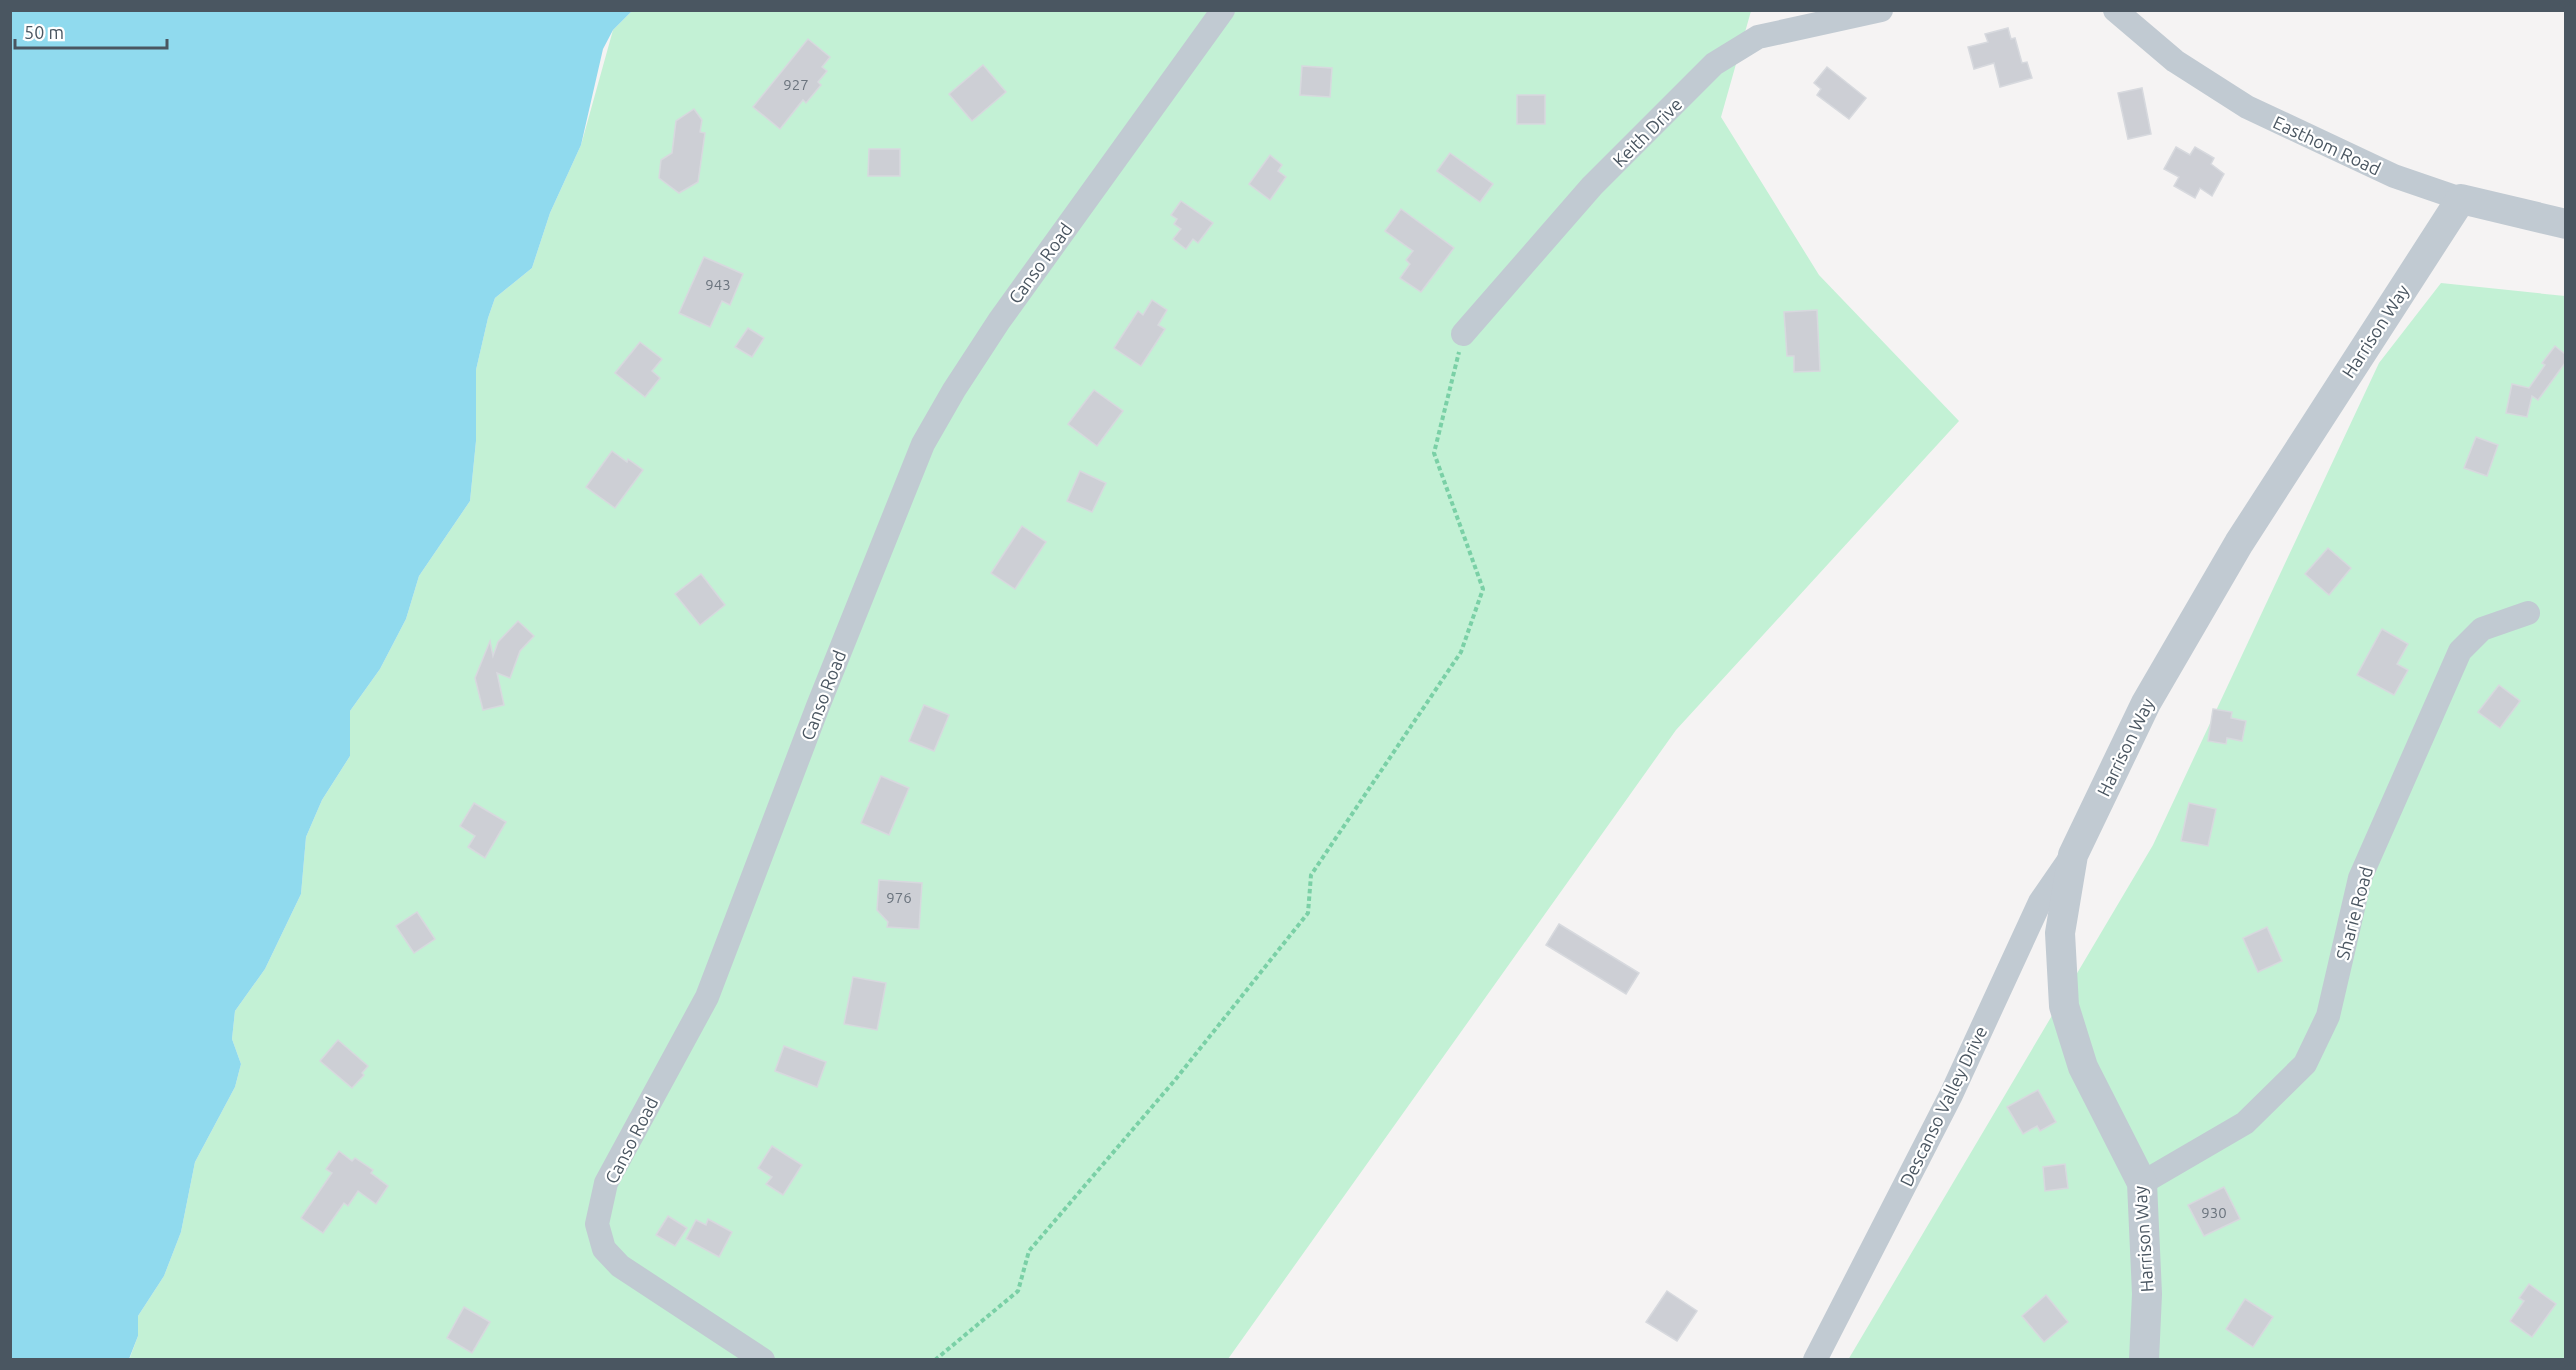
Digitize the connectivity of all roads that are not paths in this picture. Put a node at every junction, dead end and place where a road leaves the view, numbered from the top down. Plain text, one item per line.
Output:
1 (1223, 10) edge
2 (1881, 10) edge
3 (2115, 10) edge
4 (2461, 200) junction
5 (2565, 224) edge
6 (1463, 334) road end
7 (2528, 613) dead end
8 (2073, 855) junction
9 (2142, 1184) junction
10 (763, 1359) edge
11 (1815, 1359) edge
12 (2144, 1359) edge

1 - 10 street, Canso Road
2 - 6 street, Keith Drive
3 - 4 street, Easthom Road
4 - 5 street, Easthom Road
4 - 8 street, Harrison Way
7 - 9 street, Sharie Road
8 - 9 street, Harrison Way
8 - 11 street, Descanso Valley Drive
9 - 12 street, Harrison Way

